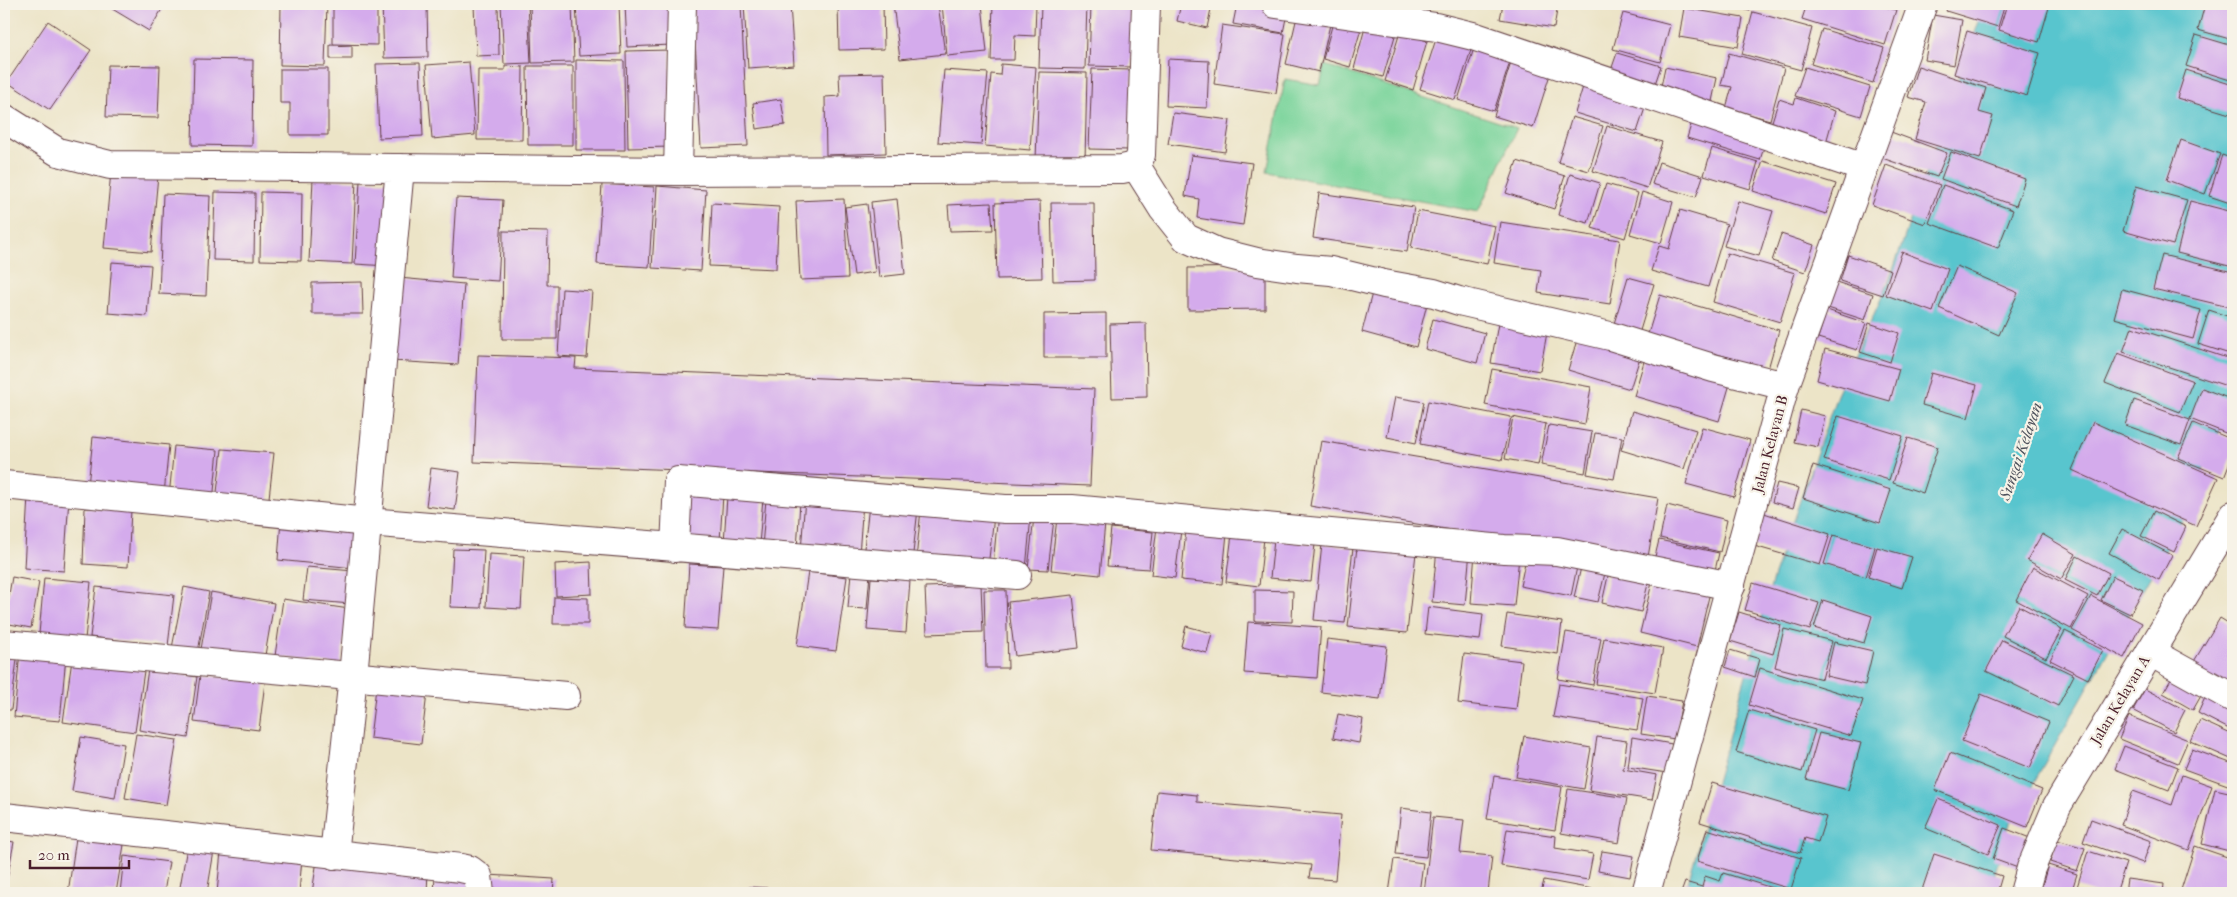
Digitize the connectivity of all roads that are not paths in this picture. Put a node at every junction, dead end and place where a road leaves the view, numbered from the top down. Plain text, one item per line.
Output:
1 (682, 4) edge
2 (1146, 4) edge
3 (1276, 4) edge
4 (1923, 4) edge
5 (14, 125) edge
6 (1136, 166) junction
7 (400, 168) junction
8 (1864, 168) junction
9 (678, 171) junction
10 (1785, 386) junction
11 (4, 485) edge
12 (2233, 515) edge
13 (368, 522) junction
14 (675, 548) junction
15 (1017, 575) dead end
16 (1731, 586) junction
17 (4, 644) edge
18 (2150, 652) junction
19 (353, 676) junction
20 (566, 696) dead end
21 (2233, 698) edge
22 (4, 817) edge
23 (334, 855) junction
24 (480, 893) edge
25 (1646, 893) edge
26 (2024, 893) edge

1 - 9 street
2 - 6 street
3 - 8 street
4 - 8 street, Jalan Kelayan B
5 - 7 street
6 - 9 street
6 - 10 street
7 - 9 street
7 - 13 street
8 - 10 street, Jalan Kelayan B
10 - 16 street, Jalan Kelayan B
11 - 13 street
12 - 18 street, Jalan Kelayan A
13 - 14 street
13 - 19 street
14 - 15 street
14 - 16 street
16 - 25 street, Jalan Kelayan B
17 - 19 street
18 - 21 street
18 - 26 street, Jalan Kelayan A
19 - 20 street
19 - 23 street
22 - 23 street
23 - 24 street

